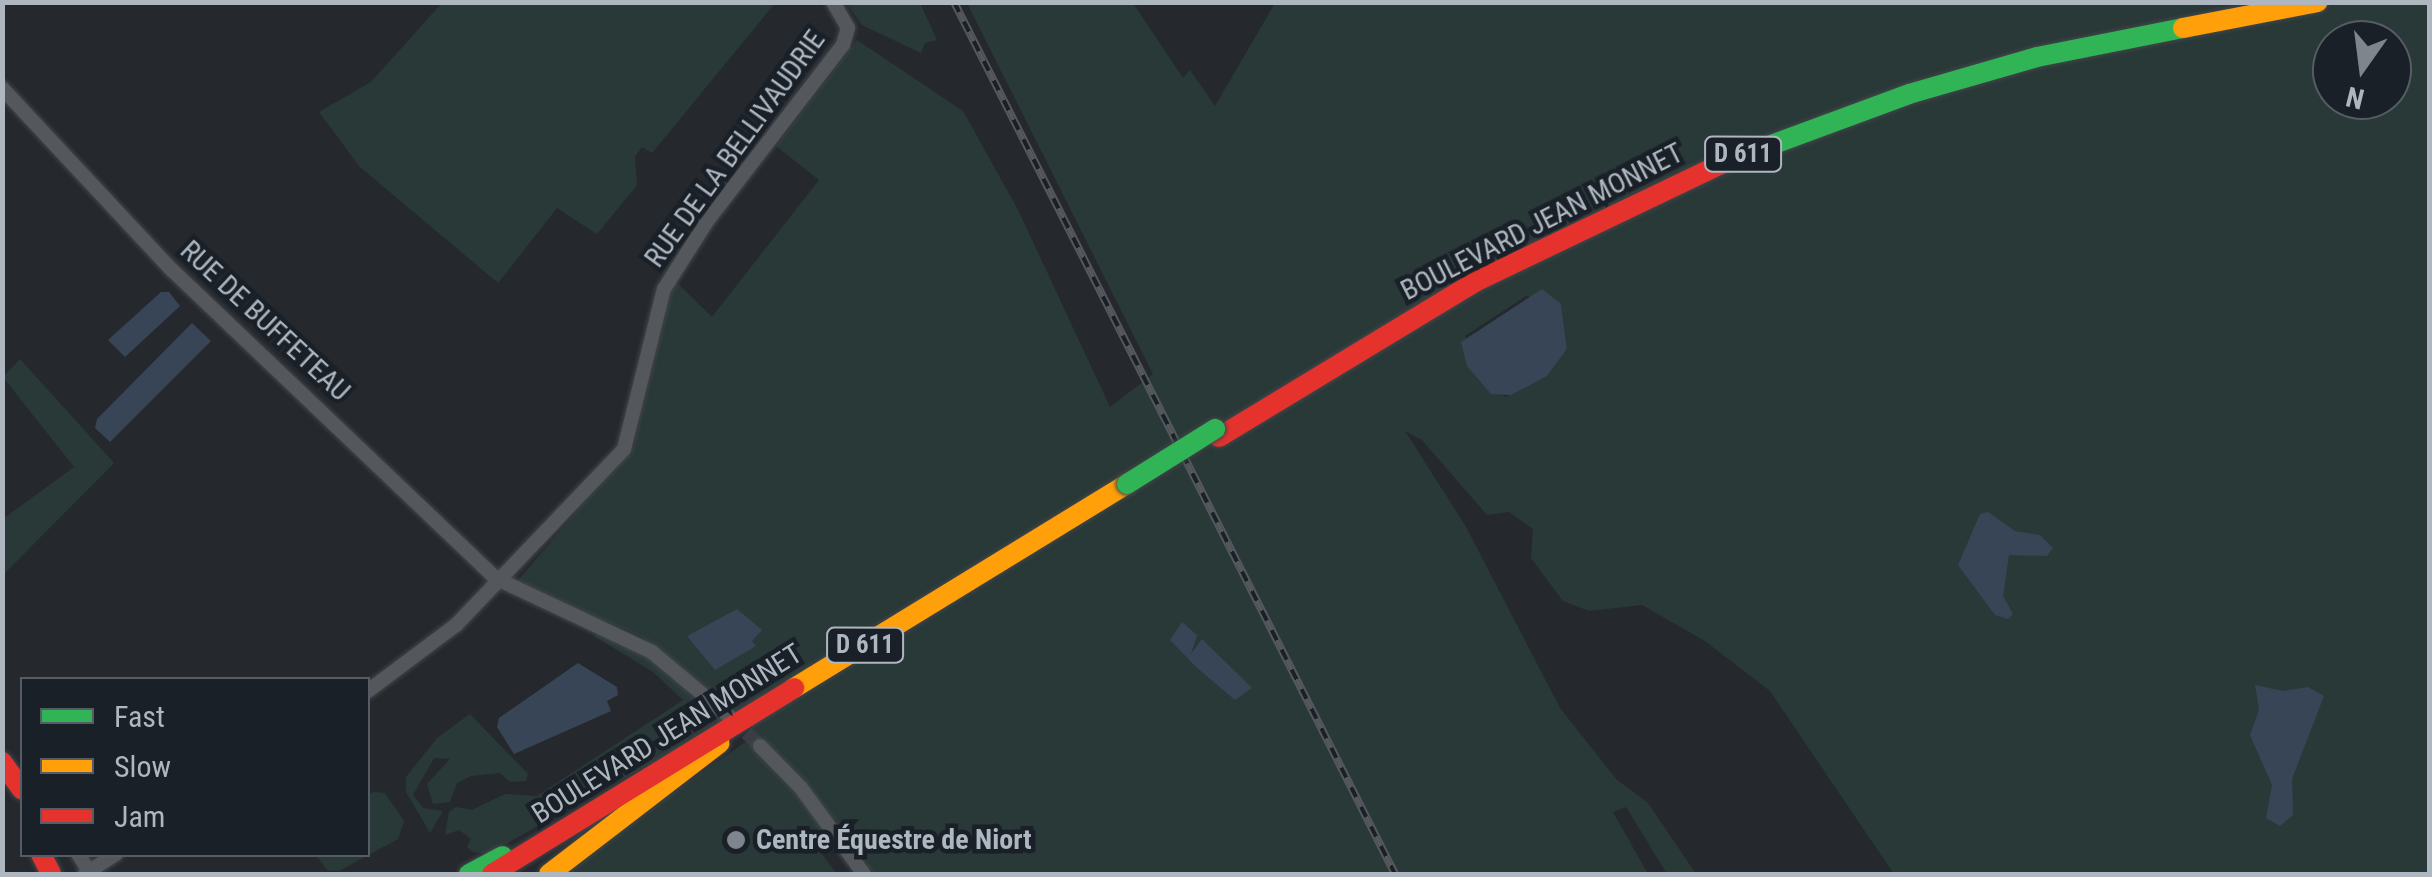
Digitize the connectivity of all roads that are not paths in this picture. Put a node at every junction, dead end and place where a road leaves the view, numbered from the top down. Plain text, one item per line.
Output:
1 (834, 2) edge
2 (2264, 2) edge
3 (2318, 2) edge
4 (2, 88) edge
5 (1217, 433) junction
6 (1130, 487) junction
7 (501, 581) junction
8 (370, 690) edge
9 (730, 716) tunnel mouth
10 (720, 743) junction
11 (760, 746) tunnel mouth
12 (2, 751) edge
13 (2, 762) edge
14 (20, 775) edge
15 (20, 787) edge
16 (602, 805) junction
17 (112, 857) edge
18 (89, 874) edge
19 (469, 874) edge
20 (492, 874) edge
21 (505, 874) edge
22 (549, 874) edge
23 (864, 874) edge

1 - 7 street, RUE DE LA BELLIVAUDRIE
2 - 5 main road, BOULEVARD JEAN MONNET / D 611
3 - 5 main road, BOULEVARD JEAN MONNET / D 611
4 - 7 street, RUE DE BUFFETEAU
5 - 6 main road, D 611
6 - 10 main road, BOULEVARD JEAN MONNET / D 611
6 - 16 main road, BOULEVARD JEAN MONNET / D 611
7 - 8 street, RUE DE LA BELLIVAUDRIE
7 - 9 street, RUE DE BUFFETEAU
10 - 21 main road, BOULEVARD JEAN MONNET / D 611
10 - 22 main road
11 - 23 street
12 - 14 main road
13 - 15 main road
16 - 19 main road
16 - 20 main road, BOULEVARD JEAN MONNET / D 611
17 - 18 street

